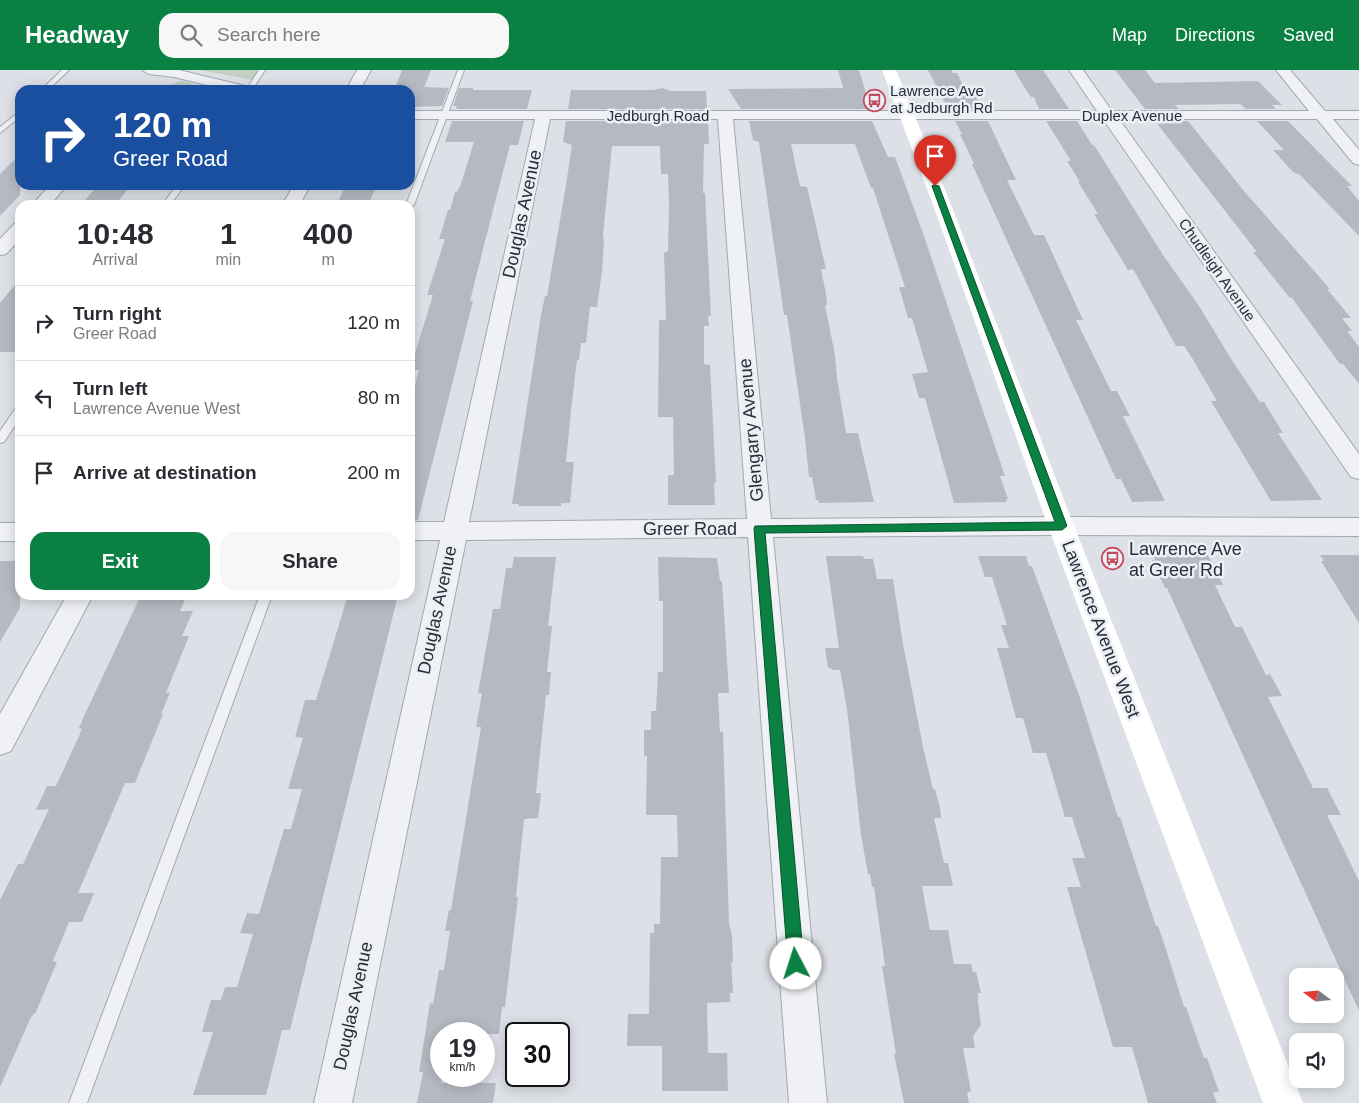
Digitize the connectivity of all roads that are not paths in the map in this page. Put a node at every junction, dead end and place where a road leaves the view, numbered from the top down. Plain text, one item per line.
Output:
1 (66, 70) edge
2 (262, 70) edge
3 (364, 70) edge
4 (461, 70) edge
5 (889, 70) edge
6 (1076, 70) edge
7 (1283, 70) edge
8 (156, 74) edge
9 (50, 85) edge
10 (216, 85) edge
11 (252, 85) edge
12 (356, 85) edge
13 (415, 115) edge
14 (1320, 115) junction
15 (1359, 115) edge
16 (444, 116) junction
17 (725, 116) junction
18 (906, 116) junction
19 (1108, 116) junction
20 (15, 117) edge
21 (543, 117) junction
22 (0, 131) edge
23 (1359, 160) edge
24 (54, 190) edge
25 (46, 200) edge
26 (412, 200) edge
27 (15, 234) edge
28 (0, 250) edge
29 (15, 417) edge
30 (0, 439) edge
31 (1359, 470) edge
32 (1062, 526) junction
33 (1359, 527) edge
34 (759, 529) junction
35 (415, 530) edge
36 (454, 530) junction
37 (0, 532) edge
38 (15, 532) edge
39 (77, 600) edge
40 (264, 600) edge
41 (0, 742) edge
42 (78, 1103) edge
43 (333, 1103) edge
44 (808, 1103) edge
45 (1283, 1103) edge

1 - 9 lane
2 - 11 lane
3 - 12 street
4 - 16 lane
5 - 18 main road, Lawrence Avenue West
6 - 19 street, Chudleigh Avenue
7 - 14 street
8 - 10 street
13 - 16 street, Jedburgh Road
14 - 15 street, Duplex Avenue
14 - 19 street, Duplex Avenue
14 - 23 street
16 - 21 street, Jedburgh Road
16 - 26 lane
17 - 18 street, Jedburgh Road
17 - 21 street, Jedburgh Road
17 - 34 street, Glengarry Avenue
18 - 19 street, Duplex Avenue
18 - 32 main road, Lawrence Avenue West
19 - 31 street, Chudleigh Avenue
20 - 22 lane
21 - 36 street, Douglas Avenue
24 - 25 street
27 - 28 street
29 - 30 lane
32 - 33 street, Greer Road
32 - 34 street, Greer Road
32 - 45 main road, Lawrence Avenue West
34 - 36 street, Greer Road
34 - 44 street, Glengarry Avenue
35 - 36 street, Greer Road
36 - 43 street, Douglas Avenue
37 - 38 street
39 - 41 street
40 - 42 lane

